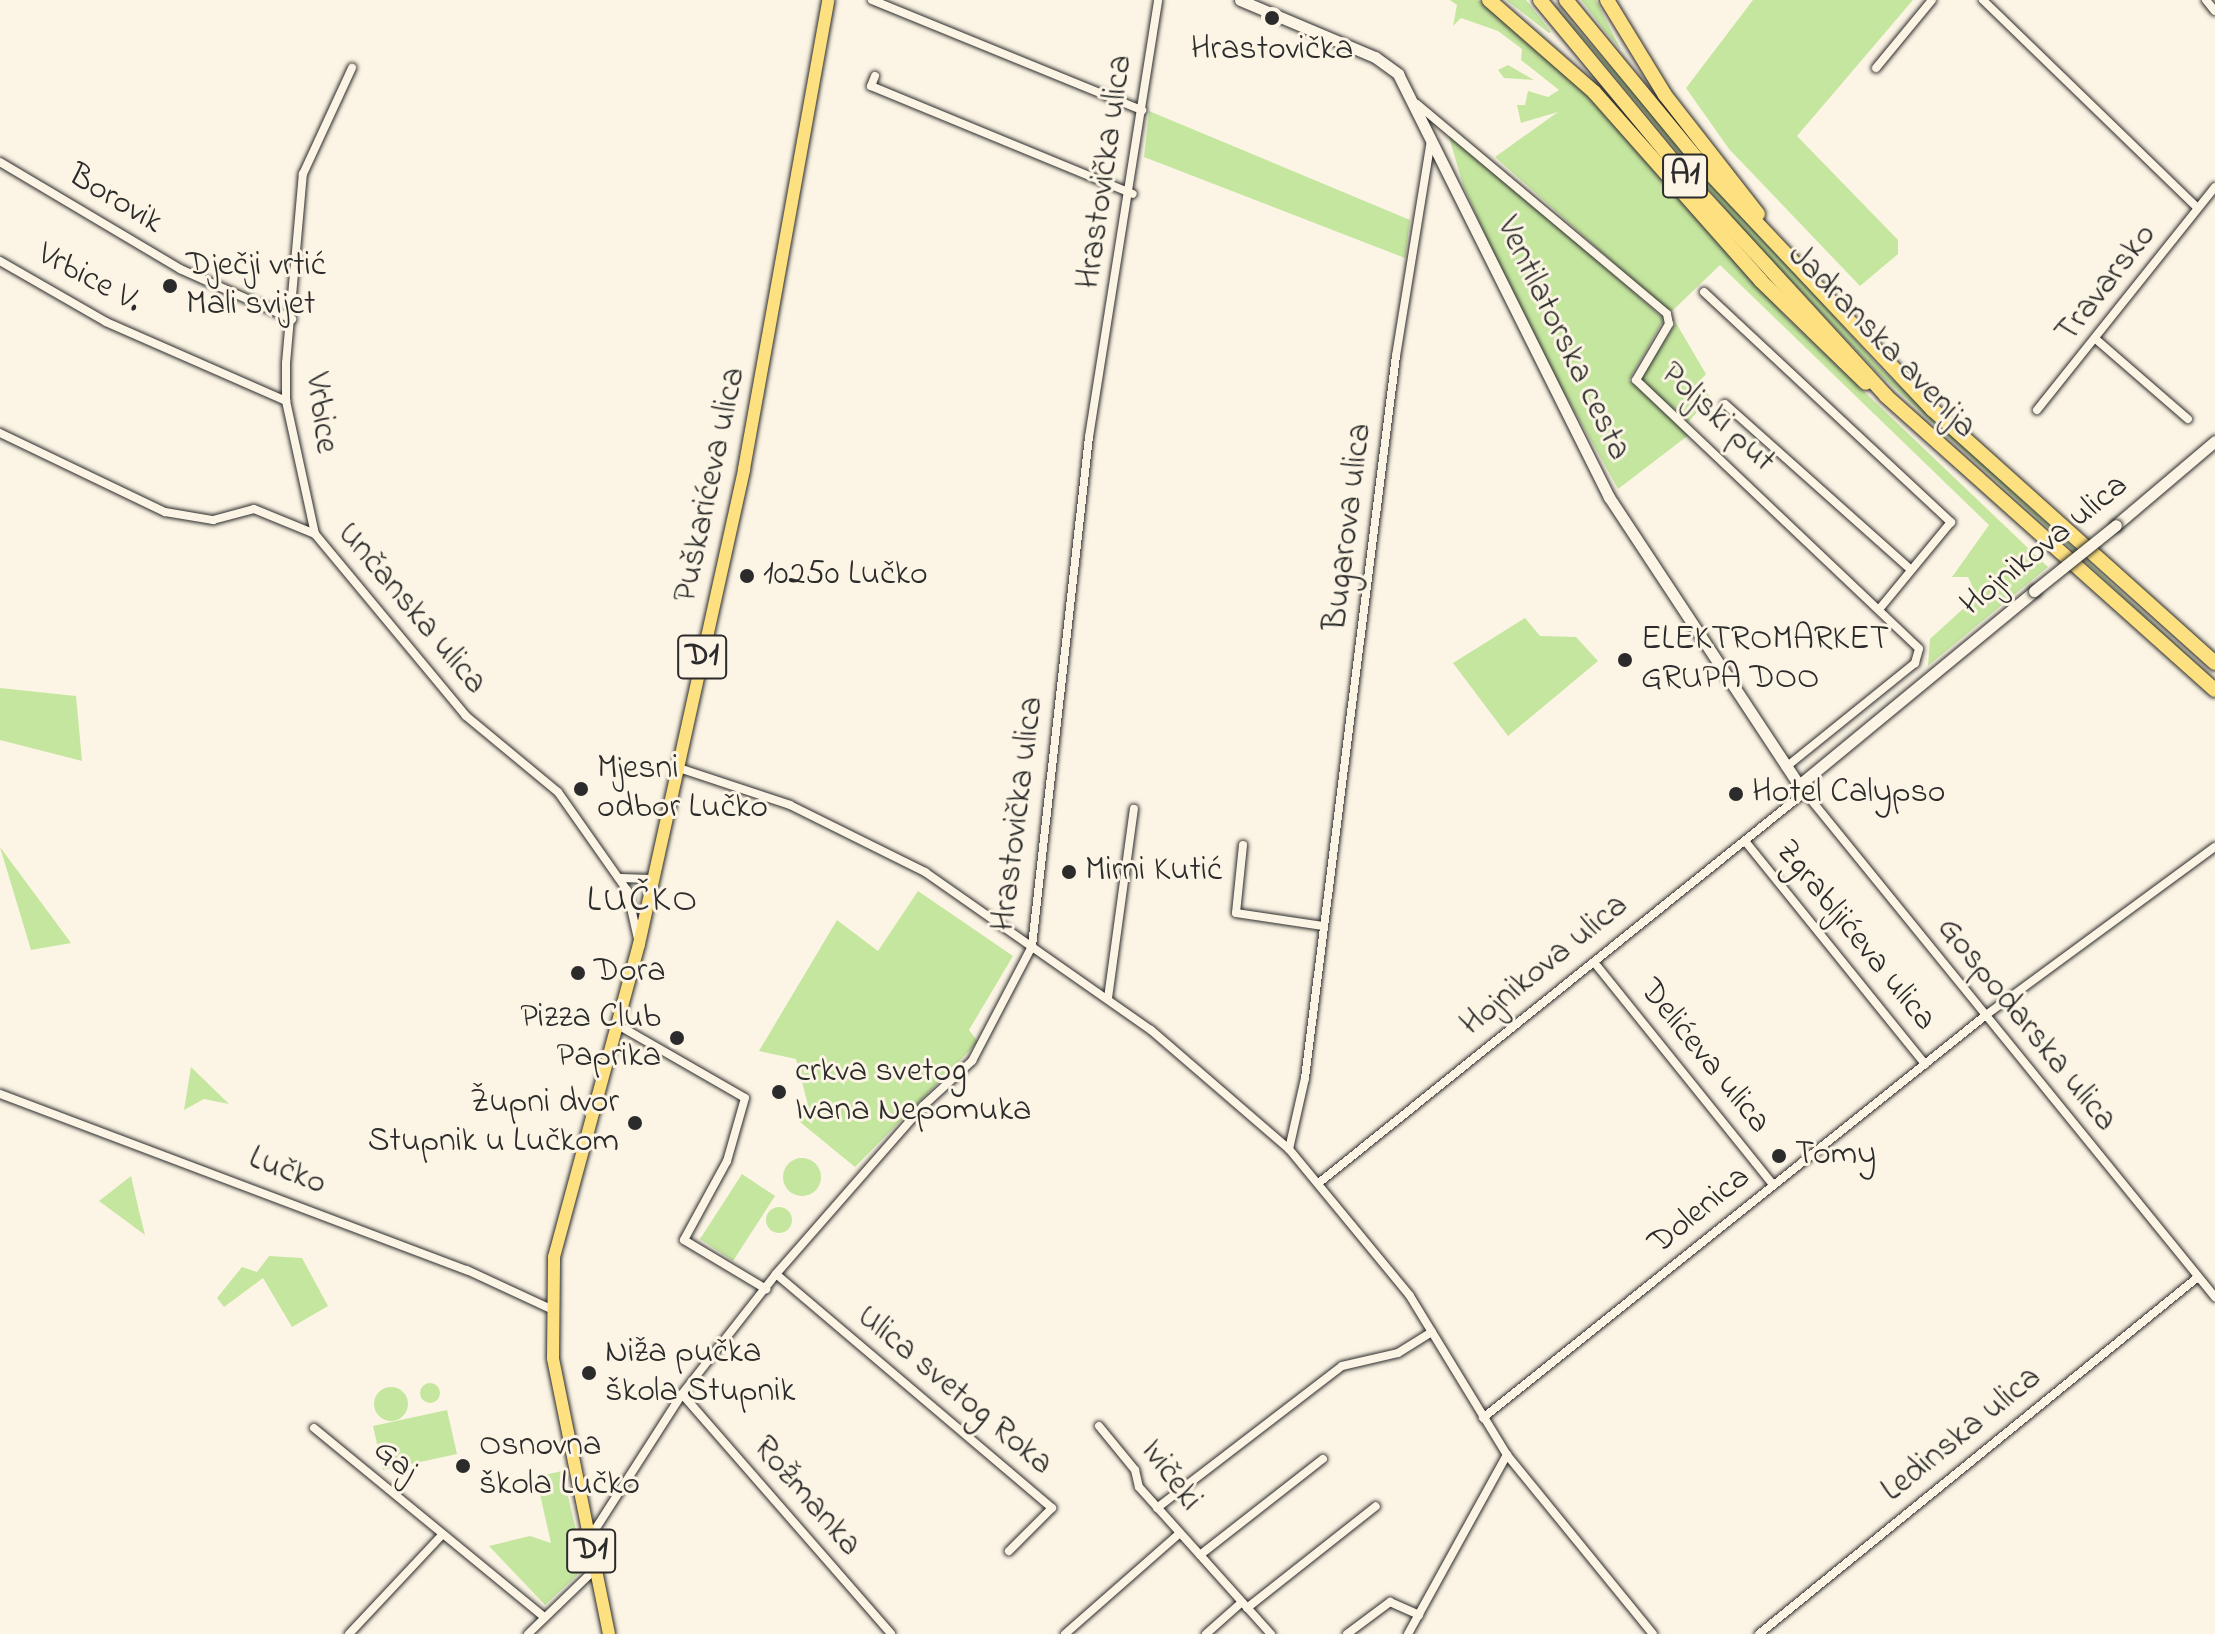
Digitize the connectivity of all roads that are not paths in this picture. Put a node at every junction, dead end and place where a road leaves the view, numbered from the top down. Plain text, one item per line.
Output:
1 (828, 0) edge
2 (872, 0) edge
3 (1158, 0) edge
4 (1240, 0) edge
5 (1489, 0) edge
6 (1540, 0) edge
7 (1566, 0) edge
8 (1607, 0) edge
9 (1932, 0) edge
10 (1983, 0) edge
11 (2206, 0) edge
12 (2215, 11) edge
13 (352, 68) dead end
14 (1876, 68) dead end
15 (875, 76) dead end
16 (1417, 104) junction
17 (1142, 110) junction
18 (1433, 134) junction
19 (0, 162) edge
20 (2215, 187) edge
21 (1133, 194) junction
22 (2198, 208) junction
23 (0, 261) edge
24 (1704, 292) dead end
25 (1822, 296) junction
26 (292, 319) junction
27 (2098, 341) junction
28 (1886, 396) junction
29 (286, 401) junction
30 (1725, 404) dead end
31 (2037, 410) dead end
32 (2188, 419) dead end
33 (0, 433) edge
34 (2215, 441) edge
35 (315, 534) junction
36 (1911, 570) junction
37 (1880, 608) junction
38 (2215, 663) edge
39 (2215, 690) edge
40 (676, 767) junction
41 (1786, 767) junction
42 (1802, 788) junction
43 (1134, 809) dead end
44 (1745, 841) junction
45 (1243, 845) dead end
46 (2215, 847) edge
47 (618, 876) junction
48 (651, 879) junction
49 (1323, 926) junction
50 (639, 944) junction
51 (1032, 946) junction
52 (1594, 962) junction
53 (1108, 998) junction
54 (1986, 1015) junction
55 (618, 1025) junction
56 (1925, 1064) junction
57 (0, 1094) edge
58 (1289, 1149) junction
59 (1320, 1182) junction
60 (1773, 1185) junction
61 (776, 1274) junction
62 (2198, 1277) junction
63 (766, 1289) junction
64 (2215, 1297) edge
65 (551, 1309) junction
66 (1432, 1332) junction
67 (682, 1394) junction
68 (1483, 1418) junction
69 (1099, 1426) dead end
70 (314, 1428) dead end
71 (1507, 1455) junction
72 (1323, 1459) dead end
73 (1376, 1506) dead end
74 (1157, 1508) junction
75 (1180, 1533) junction
76 (443, 1534) junction
77 (589, 1539) junction
78 (1009, 1551) dead end
79 (1200, 1555) junction
80 (595, 1569) junction
81 (1245, 1605) junction
82 (1419, 1615) junction
83 (544, 1617) junction
84 (349, 1634) edge
85 (528, 1634) edge
86 (609, 1634) edge
87 (891, 1634) edge
88 (1065, 1634) edge
89 (1206, 1634) edge
90 (1271, 1634) edge
91 (1347, 1634) edge
92 (1408, 1634) edge
93 (1653, 1634) edge
94 (1759, 1634) edge

1 - 40 main road, Puškarićeva ulica / D1
2 - 17 street
3 - 17 street, Hrastovička ulica
4 - 16 main road, Ventilatorska cesta
5 - 28 highway
6 - 28 highway, Jadranska avenija / A1
7 - 25 highway, Jadranska avenija / A1
8 - 25 highway
9 - 14 street
10 - 22 street
11 - 12 street
13 - 26 street, Vrbice
15 - 21 street
16 - 18 main road, Ventilatorska cesta
16 - 37 street, Poljski put
17 - 21 street, Hrastovička ulica
18 - 41 main road, Ventilatorska cesta
18 - 49 street, Bugarova ulica
19 - 26 street, Borovik
20 - 22 street, Travarsko
21 - 51 street, Hrastovička ulica
22 - 27 street, Travarsko
23 - 29 street, Vrbice V.
24 - 36 street
25 - 38 highway, Jadranska avenija / A1
26 - 29 street, Vrbice
27 - 31 street, Travarsko
27 - 32 street
28 - 39 highway, Jadranska avenija / A1
29 - 35 street, Vrbice
30 - 36 street, Poljski put
33 - 35 street, Unčanska ulica
34 - 42 main road, Hojnikova ulica, bridge
35 - 47 street, Unčanska ulica
36 - 37 street
37 - 41 street, Poljski put
40 - 48 main road, Puškarićeva ulica / D1
40 - 51 street
41 - 42 main road, Ventilatorska cesta
42 - 44 street, Hojnikova ulica
42 - 54 street, Gospodarska ulica
43 - 53 street
44 - 52 street, Hojnikova ulica
44 - 56 street, Zgrabljićeva ulica
45 - 49 street
46 - 54 street, Dolenica
47 - 48 street
47 - 50 street, Unčanska ulica
48 - 50 main road, Puškarićeva ulica / D1
49 - 58 street, Bugarova ulica
50 - 55 main road, Puškarićeva ulica / D1
51 - 53 street
51 - 61 street, Hrastovička ulica
52 - 59 street, Hojnikova ulica
52 - 60 street, Delićeva ulica
53 - 58 street
54 - 56 street, Dolenica
54 - 62 street, Gospodarska ulica
55 - 63 street
55 - 65 main road, Puškarićeva ulica / D1
56 - 60 street, Dolenica
57 - 65 street, Lučko
58 - 59 street
59 - 66 street
60 - 68 street, Dolenica
61 - 63 street, Hrastovička ulica
61 - 78 street, Ulica svetog Roka
62 - 64 street, Gospodarska ulica
62 - 94 street, Ledinska ulica
63 - 67 street, Hrastovička ulica
65 - 77 main road, Puškarićeva ulica / D1
66 - 68 street
66 - 74 street
67 - 77 street, Hrastovička ulica
67 - 87 street, Rožmanka
68 - 71 street
69 - 74 street, Ivičeki
70 - 76 street, Gaj
71 - 82 street
71 - 93 street
72 - 79 street, Ivičeki
73 - 81 street
74 - 75 street, Ivičeki
75 - 79 street, Ivičeki
75 - 88 street
76 - 83 street, Gaj
76 - 84 street
77 - 80 main road, Puškarićeva ulica / D1
79 - 81 street, Ivičeki
80 - 83 street
80 - 86 main road, Puškarićeva ulica / D1
81 - 89 street
81 - 90 street, Ivičeki
82 - 91 street
82 - 92 street
83 - 85 street

